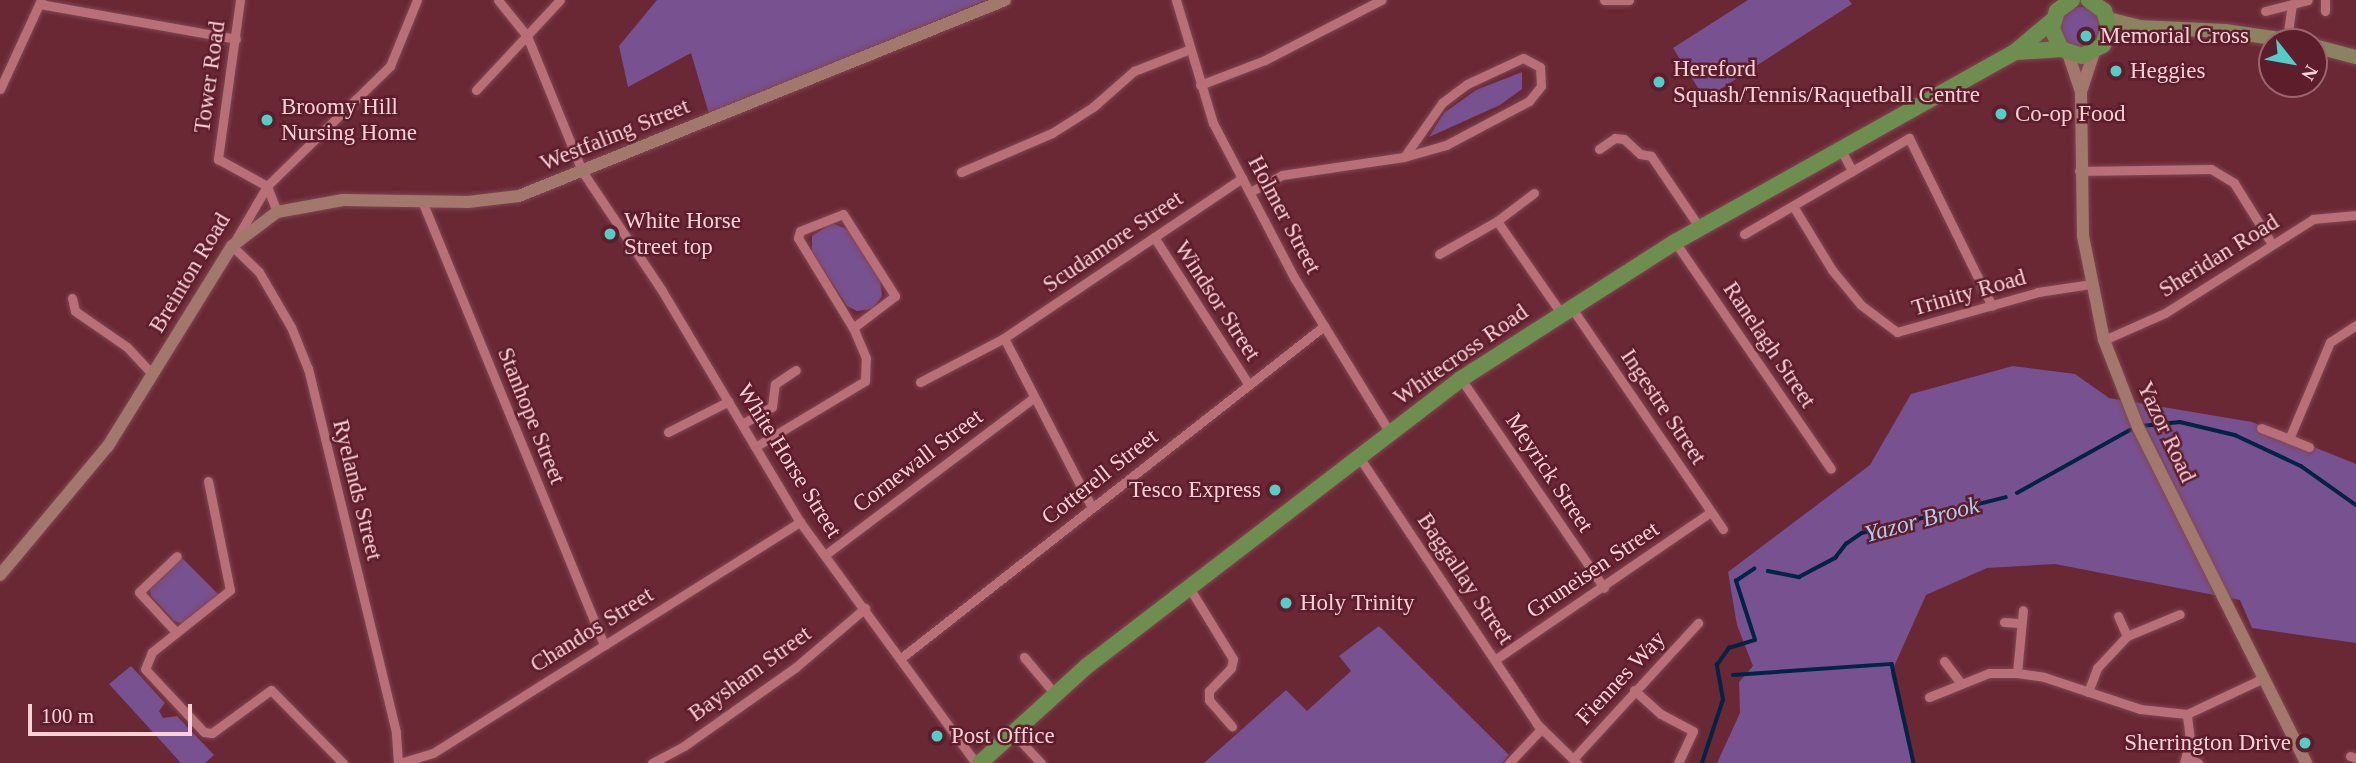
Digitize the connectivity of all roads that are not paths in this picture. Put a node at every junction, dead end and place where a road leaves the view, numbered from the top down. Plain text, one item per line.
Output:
1 (240, 0) edge
2 (417, 0) edge
3 (498, 0) edge
4 (560, 0) edge
5 (1005, 0) edge
6 (1175, 0) edge
7 (1381, 0) edge
8 (1604, 0) edge
9 (1629, 0) edge
10 (2089, 0) edge
11 (2117, 0) edge
12 (2308, 0) edge
13 (2326, 0) edge
14 (41, 2) edge
15 (2067, 2) edge
16 (2292, 4) junction
17 (2265, 11) dead end
18 (2325, 11) dead end
19 (2107, 17) junction
20 (2053, 20) junction
21 (2139, 27) junction
22 (2293, 28) edge
23 (527, 36) junction
24 (2258, 37) edge
25 (236, 39) junction
26 (2100, 47) junction
27 (1190, 49) junction
28 (2328, 50) edge
29 (2065, 51) junction
30 (2015, 52) junction
31 (2356, 57) edge
32 (1200, 85) junction
33 (0, 89) edge
34 (476, 90) dead end
35 (2081, 92) junction
36 (1599, 149) dead end
37 (1841, 150) junction
38 (1404, 157) junction
39 (582, 171) junction
40 (2079, 171) junction
41 (961, 172) dead end
42 (1852, 172) junction
43 (1242, 178) junction
44 (267, 186) junction
45 (1250, 192) junction
46 (1534, 193) dead end
47 (422, 201) junction
48 (1793, 205) junction
49 (277, 212) junction
50 (2356, 215) edge
51 (1497, 221) junction
52 (1700, 228) junction
53 (1744, 234) dead end
54 (1154, 237) junction
55 (1675, 242) junction
56 (2272, 244) junction
57 (232, 246) junction
58 (1439, 254) dead end
59 (2091, 284) junction
60 (72, 298) dead end
61 (1992, 306) junction
62 (1566, 310) junction
63 (2356, 325) edge
64 (1324, 326) junction
65 (853, 328) junction
66 (1004, 338) junction
67 (2104, 340) junction
68 (796, 370) dead end
69 (153, 375) junction
70 (1461, 379) junction
71 (920, 382) dead end
72 (1249, 385) junction
73 (1033, 398) junction
74 (729, 401) junction
75 (742, 424) junction
76 (2261, 428) dead end
77 (668, 432) dead end
78 (1390, 433) junction
79 (2289, 439) junction
80 (755, 447) junction
81 (2309, 447) dead end
82 (1359, 457) junction
83 (1831, 469) dead end
84 (208, 481) dead end
85 (1093, 508) junction
86 (1711, 512) junction
87 (800, 522) junction
88 (1723, 529) dead end
89 (825, 555) junction
90 (177, 556) dead end
91 (0, 575) edge
92 (1604, 588) junction
93 (1191, 589) junction
94 (865, 608) junction
95 (2023, 610) dead end
96 (2180, 614) dead end
97 (2118, 616) dead end
98 (2004, 622) dead end
99 (1698, 623) dead end
100 (2020, 623) junction
101 (176, 632) junction
102 (2127, 636) junction
103 (604, 645) junction
104 (1024, 657) dead end
105 (901, 658) junction
106 (1496, 659) junction
107 (1944, 661) dead end
108 (2017, 673) junction
109 (2264, 678) junction
110 (1960, 682) junction
111 (1634, 690) junction
112 (2088, 692) junction
113 (1055, 694) junction
114 (1929, 697) dead end
115 (2187, 714) junction
116 (1232, 726) dead end
117 (1539, 727) junction
118 (1013, 733) junction
119 (2185, 760) edge
120 (1575, 761) edge
121 (343, 763) edge
122 (399, 763) edge
123 (652, 763) edge
124 (978, 763) edge
125 (1041, 763) edge
126 (1509, 763) edge
127 (1678, 763) edge
128 (2198, 763) edge
129 (2306, 763) edge

1 - 25 street, Tower Road
2 - 44 street, Breinton Road
3 - 23 street, White Horse Street
4 - 23 street
5 - 39 street, Westfaling Street
6 - 27 street, Holmer Street
7 - 32 street
8 - 9 street
10 - 19 highway
11 - 19 highway
12 - 16 street
13 - 18 street
14 - 25 street
14 - 33 street
15 - 20 highway, Whitecross Road
16 - 17 street
16 - 22 street
19 - 21 main road
19 - 26 highway
20 - 29 highway
20 - 30 highway, Whitecross Road
21 - 24 main road
21 - 26 main road
23 - 34 street
23 - 39 street, White Horse Street
25 - 44 street, Tower Road
26 - 29 highway, Whitecross Road
26 - 35 street, Yazor Road
27 - 32 street, Holmer Street
27 - 41 street
28 - 31 main road
29 - 30 highway, Whitecross Road
29 - 35 street, Yazor Road
30 - 37 highway, Whitecross Road
32 - 43 street, Holmer Street
35 - 40 street, Yazor Road
36 - 52 street
37 - 42 street
37 - 52 highway, Whitecross Road
38 - 38 street
38 - 45 street
39 - 47 street, Westfaling Street
39 - 74 street, White Horse Street
40 - 56 street
40 - 59 street, Yazor Road
42 - 48 street
42 - 61 street
43 - 45 street, Holmer Street
43 - 54 street, Scudamore Street
44 - 49 street
44 - 57 street, Breinton Road
45 - 64 street, Holmer Street
46 - 51 street
47 - 49 street, Westfaling Street
47 - 103 street, Stanhope Street
48 - 53 street
48 - 61 street, Trinity Road
49 - 57 street, Westfaling Street
50 - 56 street, Sheridan Road
51 - 58 street
51 - 62 street, Ingestre Street
52 - 55 highway, Whitecross Road
54 - 66 street, Scudamore Street
54 - 72 street, Windsor Street
55 - 62 highway, Whitecross Road
55 - 83 street, Ranelagh Street
56 - 67 street, Sheridan Road
57 - 69 street, Breinton Road
57 - 122 street, Ryelands Street
59 - 61 street, Trinity Road
59 - 67 street, Yazor Road
60 - 69 street
62 - 70 highway, Whitecross Road
62 - 86 street, Ingestre Street
63 - 79 street
64 - 72 street, Cotterell Street
64 - 78 street, Holmer Street
65 - 65 street
65 - 80 street
66 - 71 street, Scudamore Street
66 - 73 street
67 - 109 street, Yazor Road
68 - 75 street
69 - 91 street, Breinton Road
70 - 78 highway, Whitecross Road
70 - 92 street, Meyrick Street
72 - 85 street, Cotterell Street
73 - 85 street
73 - 89 street, Cornewall Street
74 - 75 street, White Horse Street
74 - 77 street
75 - 80 street, White Horse Street
76 - 79 street
78 - 82 highway, Whitecross Road
79 - 81 street
80 - 87 street, White Horse Street
82 - 93 highway, Whitecross Road
82 - 106 street, Baggallay Street
84 - 101 street
85 - 105 street, Cotterell Street
86 - 88 street, Ingestre Street
86 - 92 street, Gruneisen Street
87 - 89 street, White Horse Street
87 - 103 street, Chandos Street
89 - 94 street, White Horse Street
90 - 101 street
92 - 106 street, Gruneisen Street
93 - 113 highway, Whitecross Road
93 - 116 street
94 - 105 street, White Horse Street
94 - 123 street, Baysham Street
95 - 100 street
96 - 102 street
97 - 102 street
98 - 100 street
99 - 111 street, Fiennes Way
100 - 108 street
101 - 121 street
102 - 112 street
103 - 122 street, Chandos Street
104 - 113 street
105 - 124 street, White Horse Street
106 - 117 street, Baggallay Street
107 - 110 street
108 - 110 street
108 - 112 street
109 - 115 street
109 - 129 street, Yazor Road
110 - 114 street
111 - 120 street, Fiennes Way
111 - 127 street
112 - 115 street
113 - 118 highway, Whitecross Road
115 - 119 street
117 - 120 street, Baggallay Street
117 - 126 street
118 - 124 highway, Whitecross Road
118 - 125 street
119 - 128 street

